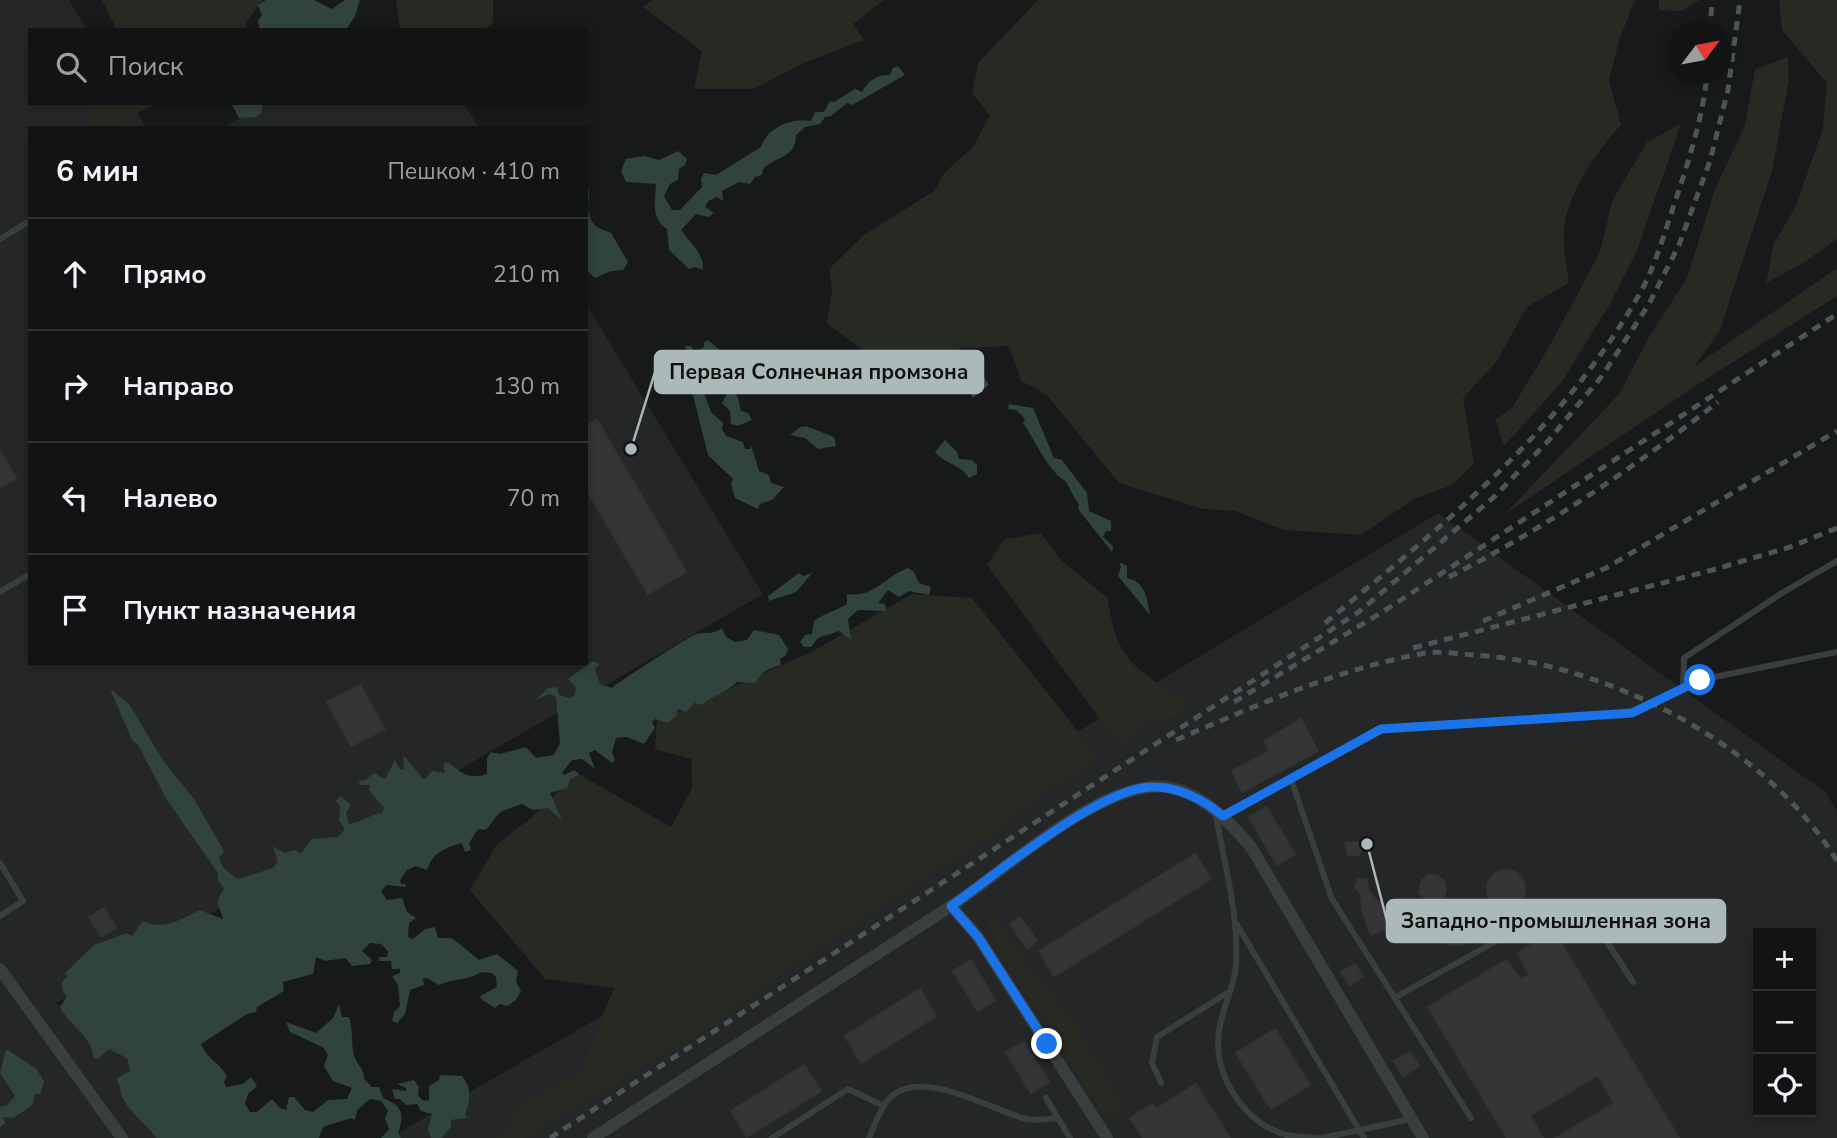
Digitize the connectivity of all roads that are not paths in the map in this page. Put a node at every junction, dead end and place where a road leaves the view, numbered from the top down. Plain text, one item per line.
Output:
1 (28, 222) edge
2 (0, 239) edge
3 (1837, 561) edge
4 (28, 575) edge
5 (0, 592) edge
6 (1837, 652) edge
7 (1683, 688) junction
8 (1291, 779) junction
9 (1219, 813) junction
10 (0, 863) edge
11 (951, 906) junction
12 (0, 916) edge
13 (1233, 918) junction
14 (0, 969) edge
15 (1633, 982) dead end
16 (1227, 993) junction
17 (1396, 997) junction
18 (1161, 1083) dead end
19 (1046, 1098) dead end
20 (884, 1106) junction
21 (1058, 1118) junction
22 (1471, 1118) dead end
23 (1411, 1119) junction
24 (1360, 1136) edge
25 (122, 1138) edge
26 (593, 1138) edge
27 (772, 1138) edge
28 (869, 1138) edge
29 (1070, 1138) edge
30 (1107, 1138) edge
31 (1320, 1138) edge
32 (1423, 1138) edge

1 - 2 lane
3 - 7 lane
4 - 5 lane
6 - 7 lane
7 - 8 lane
8 - 9 lane
8 - 17 lane
9 - 11 street
9 - 13 lane
9 - 23 street
10 - 12 lane
11 - 26 street
11 - 30 street
13 - 16 lane
13 - 24 lane
14 - 25 street
15 - 17 lane
16 - 18 lane
16 - 31 lane
17 - 22 lane
19 - 21 lane
20 - 21 lane
20 - 27 lane
20 - 28 lane
21 - 29 lane
23 - 24 lane
23 - 32 street
24 - 31 lane

